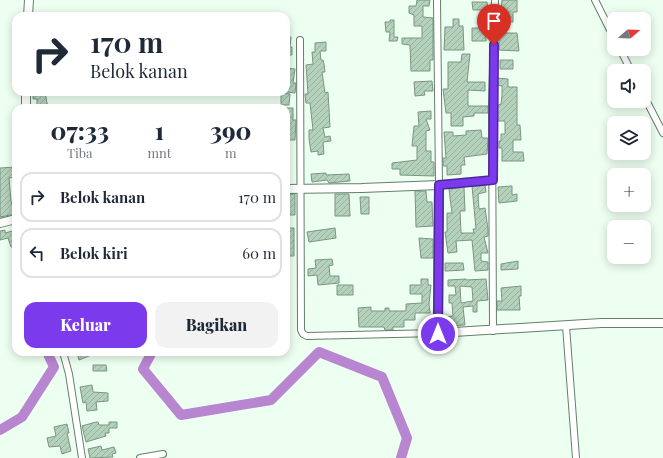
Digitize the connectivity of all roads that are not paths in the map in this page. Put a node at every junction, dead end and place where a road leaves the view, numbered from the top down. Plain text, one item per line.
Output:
1 (29, 0) edge
2 (437, 0) edge
3 (495, 0) edge
4 (595, 0) edge
5 (28, 12) edge
6 (607, 24) edge
7 (300, 40) dead end
8 (650, 108) edge
9 (663, 133) edge
10 (493, 180) junction
11 (439, 185) junction
12 (290, 189) edge
13 (301, 189) junction
14 (12, 220) edge
15 (0, 223) edge
16 (663, 323) edge
17 (566, 326) junction
18 (493, 331) junction
19 (438, 334) junction
20 (64, 356) edge
21 (163, 454) dead end
22 (82, 458) edge
23 (140, 458) edge
24 (576, 458) edge

1 - 5 street
2 - 11 street
3 - 10 street
4 - 6 street
7 - 13 street
8 - 9 street
10 - 11 street
10 - 18 street
11 - 13 street
11 - 19 street
12 - 13 street
13 - 19 street
14 - 15 street
16 - 17 street
17 - 18 street
17 - 24 street
18 - 19 street
20 - 22 street
21 - 23 street

